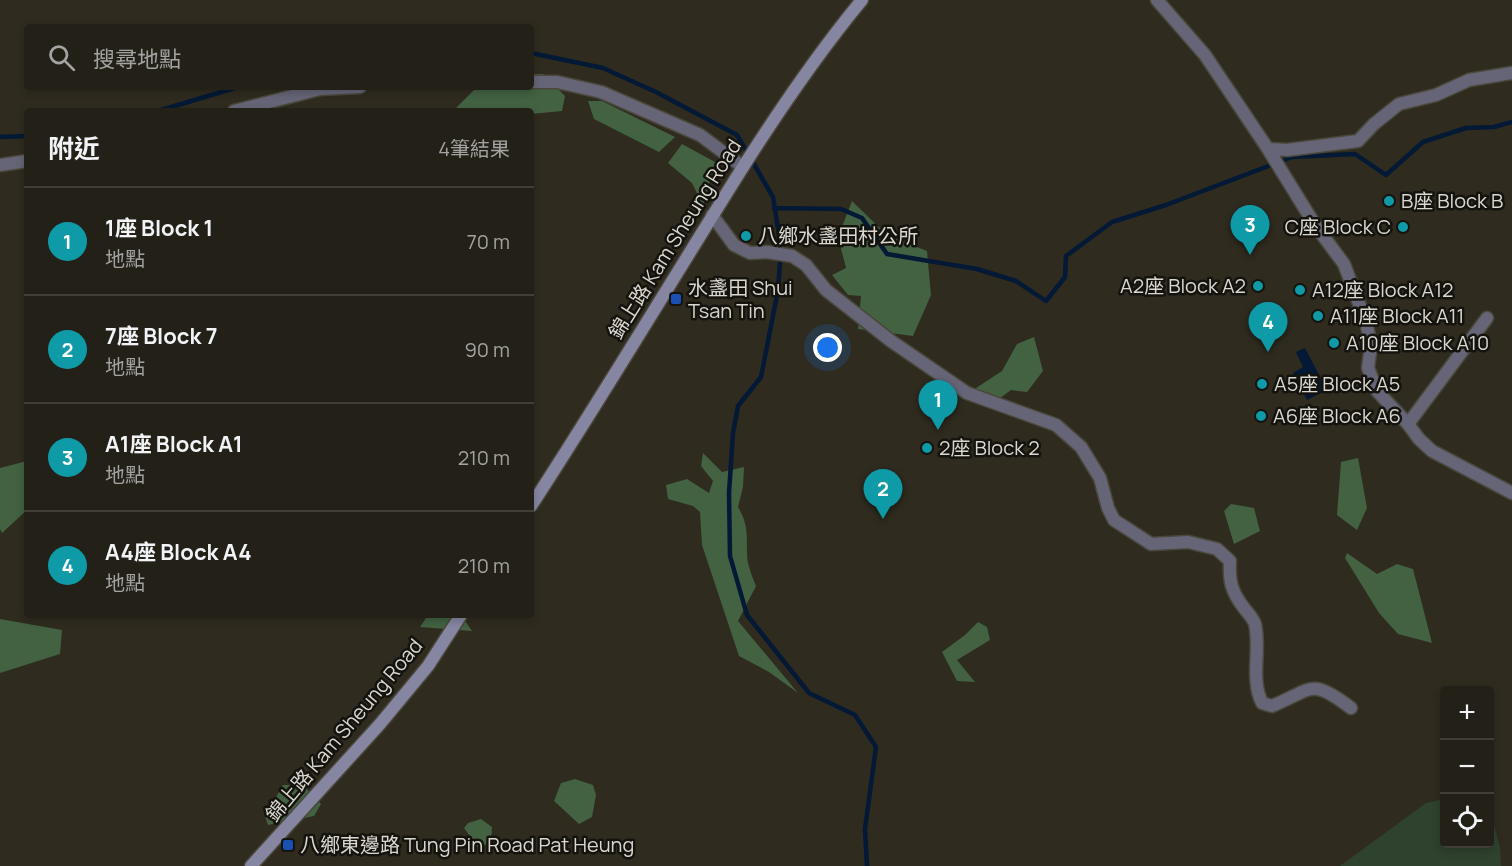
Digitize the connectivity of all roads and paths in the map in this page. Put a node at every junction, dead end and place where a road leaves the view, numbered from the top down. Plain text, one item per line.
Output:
1 (862, 0) edge
2 (1157, 0) edge
3 (1512, 73) edge
4 (534, 82) edge
5 (316, 90) edge
6 (246, 108) edge
7 (1272, 157) junction
8 (24, 161) edge
9 (0, 165) edge
10 (744, 165) junction
11 (712, 214) junction
12 (1487, 318) dead end
13 (1408, 424) junction
14 (1512, 492) edge
15 (534, 501) edge
16 (458, 618) edge
17 (1352, 708) dead end
18 (251, 866) edge

1 - 10 main road, 錦上路 Kam Sheung Road
2 - 7 street
3 - 7 street
4 - 10 street
5 - 6 street
7 - 13 street
8 - 9 street
10 - 11 main road, 錦上路 Kam Sheung Road
11 - 15 main road, 錦上路 Kam Sheung Road
11 - 17 street
12 - 13 street
13 - 14 street
16 - 18 main road, 錦上路 Kam Sheung Road

